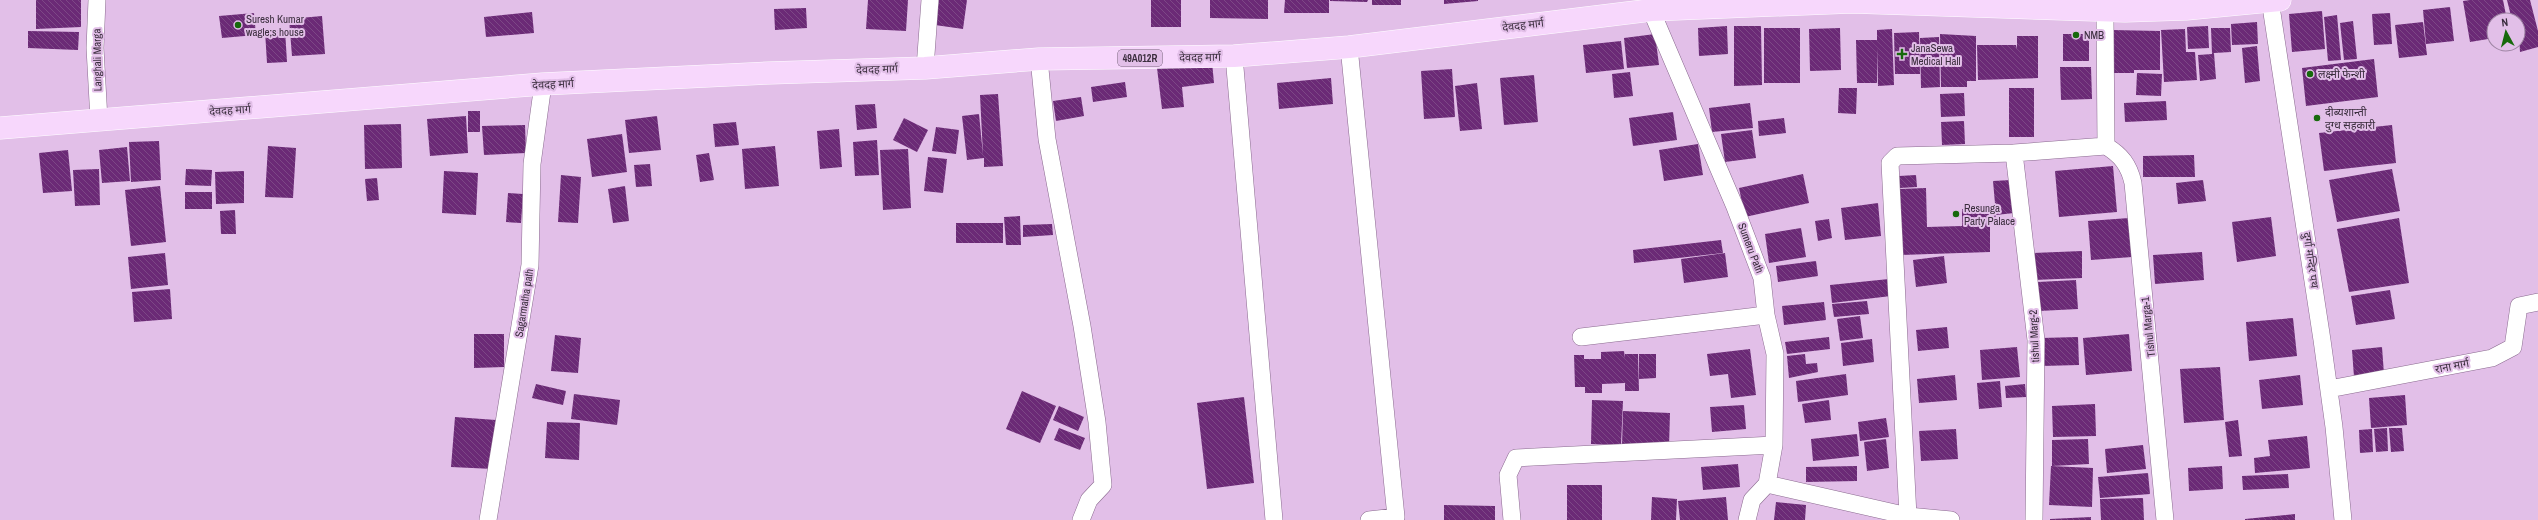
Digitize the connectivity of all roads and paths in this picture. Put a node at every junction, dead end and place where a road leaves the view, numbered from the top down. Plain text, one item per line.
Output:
1 (97, 0) edge
2 (930, 0) edge
3 (2273, 0) edge
4 (1852, 1) edge
5 (1650, 5) edge
6 (2119, 7) edge
7 (1349, 47) junction
8 (1234, 56) junction
9 (1039, 59) junction
10 (925, 68) junction
11 (543, 84) junction
12 (99, 120) junction
13 (0, 128) edge
14 (2106, 146) junction
15 (2014, 153) junction
16 (2538, 302) edge
17 (1766, 315) junction
18 (1581, 337) dead end
19 (2329, 389) junction
20 (1774, 445) junction
21 (1768, 484) junction
22 (1908, 516) junction
23 (488, 520) edge
24 (1081, 520) edge
25 (1274, 520) edge
26 (1369, 520) edge
27 (1512, 520) edge
28 (1747, 520) edge
29 (1951, 520) edge
30 (2034, 520) edge
31 (2165, 520) edge
32 (2343, 520) edge

1 - 12 street, Langhali Marga
2 - 10 street
3 - 6 main road, देवदह मार्ग / 49A012R
3 - 19 street, दुर्गा मन्दिर पथ
4 - 5 main road, देवदह मार्ग / 49A012R
4 - 6 main road, देवदह मार्ग / 49A012R
5 - 7 main road, देवदह मार्ग / 49A012R
5 - 17 street, Sumeru Path
6 - 14 street
7 - 8 main road, देवदह मार्ग / 49A012R
7 - 26 street
8 - 9 main road, देवदह मार्ग / 49A012R
8 - 25 street
9 - 10 main road, देवदह मार्ग / 49A012R
9 - 24 street
10 - 11 main road, देवदह मार्ग / 49A012R
11 - 12 main road, देवदह मार्ग / 49A012R
11 - 23 street, Sagarmatha path
12 - 13 main road, देवदह मार्ग / 49A012R
14 - 15 street
14 - 31 street, Tishul Marga-1
15 - 22 street
15 - 30 street, tishul Marg-2
16 - 19 street, राना मार्ग
17 - 18 street
17 - 20 street, Sumeru Path
19 - 32 street, दुर्गा मन्दिर पथ
20 - 21 street, Sumeru Path
20 - 27 street
21 - 22 street
21 - 28 street
22 - 29 street

